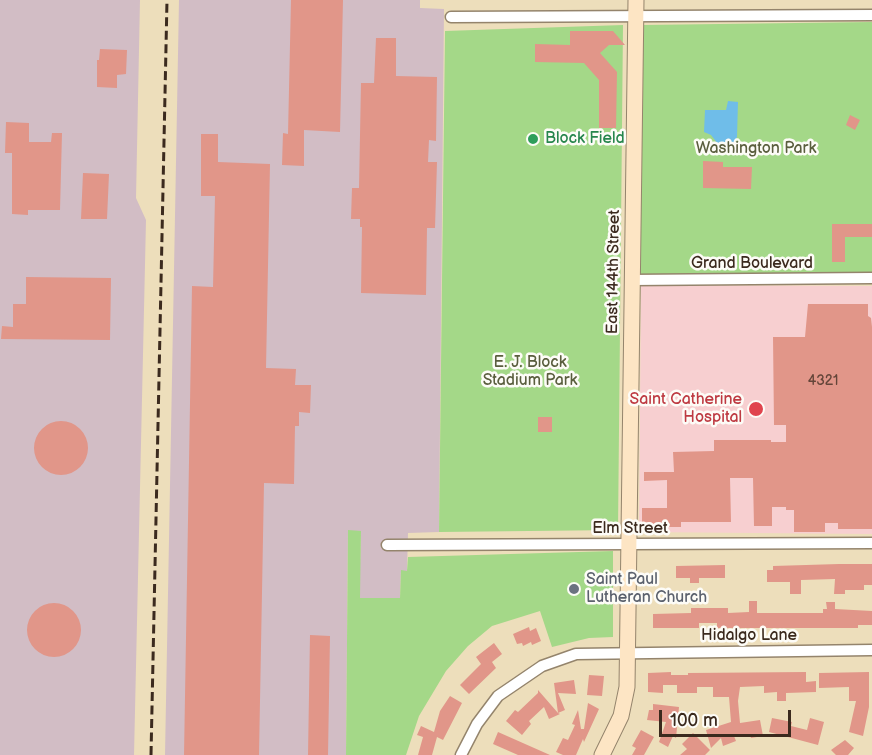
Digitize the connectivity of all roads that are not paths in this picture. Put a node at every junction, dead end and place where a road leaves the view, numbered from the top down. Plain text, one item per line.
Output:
1 (636, 8) edge
2 (872, 15) edge
3 (451, 17) dead end
4 (872, 278) edge
5 (632, 280) junction
6 (872, 543) edge
7 (628, 544) junction
8 (387, 545) dead end
9 (872, 651) edge
10 (627, 652) junction
11 (461, 755) edge
12 (602, 755) edge

1 - 2 street
1 - 3 street
1 - 5 street, East 144th Street
4 - 5 street, Grand Boulevard
5 - 7 street, East 144th Street
6 - 7 street, Elm Street
7 - 8 street, Elm Street
7 - 10 street, East 144th Street
9 - 10 street, Hidalgo Lane
10 - 11 street, Hidalgo Lane
10 - 12 street, East 144th Street

